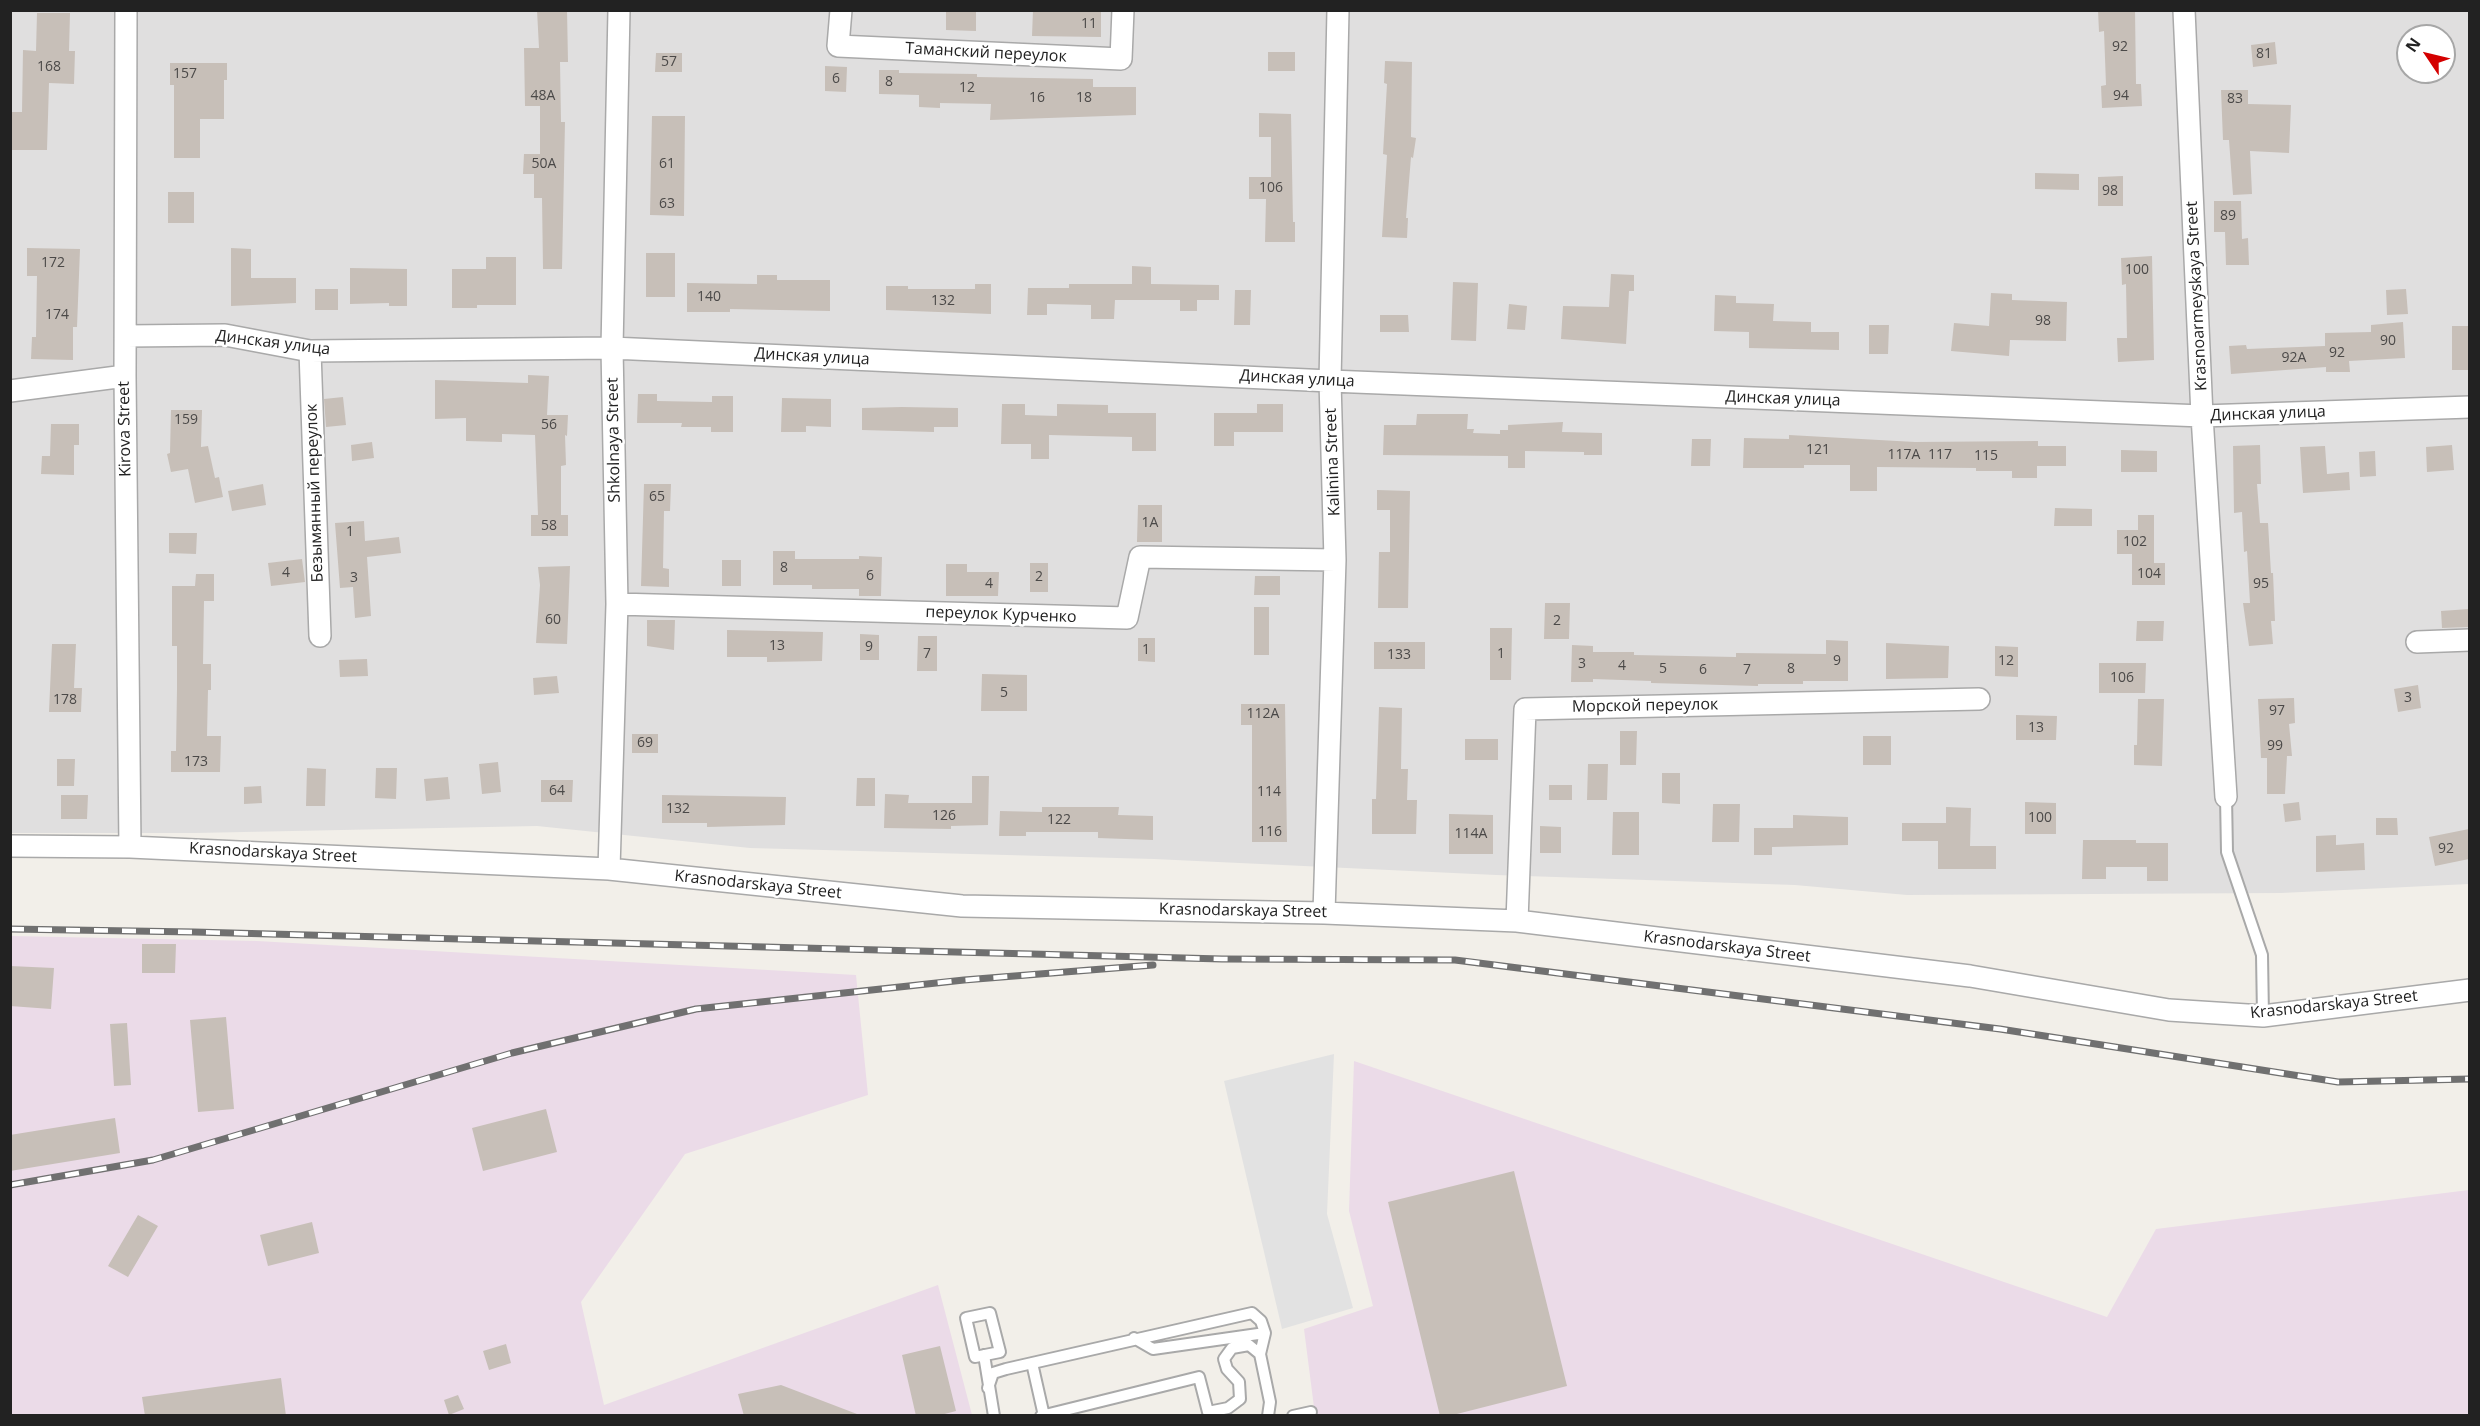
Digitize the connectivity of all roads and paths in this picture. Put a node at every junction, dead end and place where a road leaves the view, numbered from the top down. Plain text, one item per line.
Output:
1 (126, 10) edge
2 (619, 10) edge
3 (840, 10) edge
4 (1123, 10) edge
5 (1338, 10) edge
6 (2184, 10) edge
7 (126, 336) junction
8 (612, 348) junction
9 (310, 351) junction
10 (124, 376) junction
11 (1330, 381) junction
12 (10, 391) edge
13 (2469, 407) edge
14 (2202, 416) junction
15 (1335, 560) junction
16 (617, 603) junction
17 (320, 636) dead end
18 (2469, 640) edge
19 (2417, 642) dead end
20 (1979, 699) dead end
21 (2226, 797) joint
22 (10, 846) edge
23 (130, 846) junction
24 (609, 869) junction
25 (1324, 913) junction
26 (1517, 921) junction
27 (2469, 990) edge
28 (2262, 1016) junction
29 (1265, 1333) junction
30 (1134, 1338) junction
31 (1260, 1354) junction
32 (1032, 1363) junction
33 (1006, 1369) junction
34 (988, 1388) junction
35 (1311, 1412) dead end
36 (1043, 1415) edge
37 (994, 1416) edge
38 (1268, 1416) edge
39 (1293, 1416) edge

1 - 7 street, Kirova Street
2 - 8 street, Shkolnaya Street
3 - 4 street, Таманский переулок
5 - 11 street, Kalinina Street
6 - 14 street, Krasnoarmeyskaya Street
7 - 9 street, Динская улица
7 - 10 street, Kirova Street
8 - 9 street, Динская улица
8 - 11 street, Динская улица
8 - 16 street, Shkolnaya Street
9 - 17 street, Безымянный переулок
10 - 12 street
10 - 23 street, Kirova Street
11 - 14 street, Динская улица
11 - 15 street, Kalinina Street
13 - 14 street, Динская улица
14 - 21 street, Krasnoarmeyskaya Street
15 - 16 street, переулок Курченко
15 - 25 street, Kalinina Street
16 - 24 street, Shkolnaya Street
18 - 19 street
20 - 26 street, Морской переулок
21 - 28 lane
22 - 23 street, Krasnodarskaya Street
23 - 24 street, Krasnodarskaya Street
24 - 25 street, Krasnodarskaya Street
25 - 26 street, Krasnodarskaya Street
26 - 28 street, Krasnodarskaya Street
27 - 28 street, Krasnodarskaya Street
29 - 30 lane
29 - 30 lane
29 - 31 lane
30 - 32 lane
31 - 36 lane
31 - 38 lane
32 - 33 lane
32 - 36 lane
33 - 34 lane
33 - 34 lane
34 - 37 lane
35 - 39 lane

